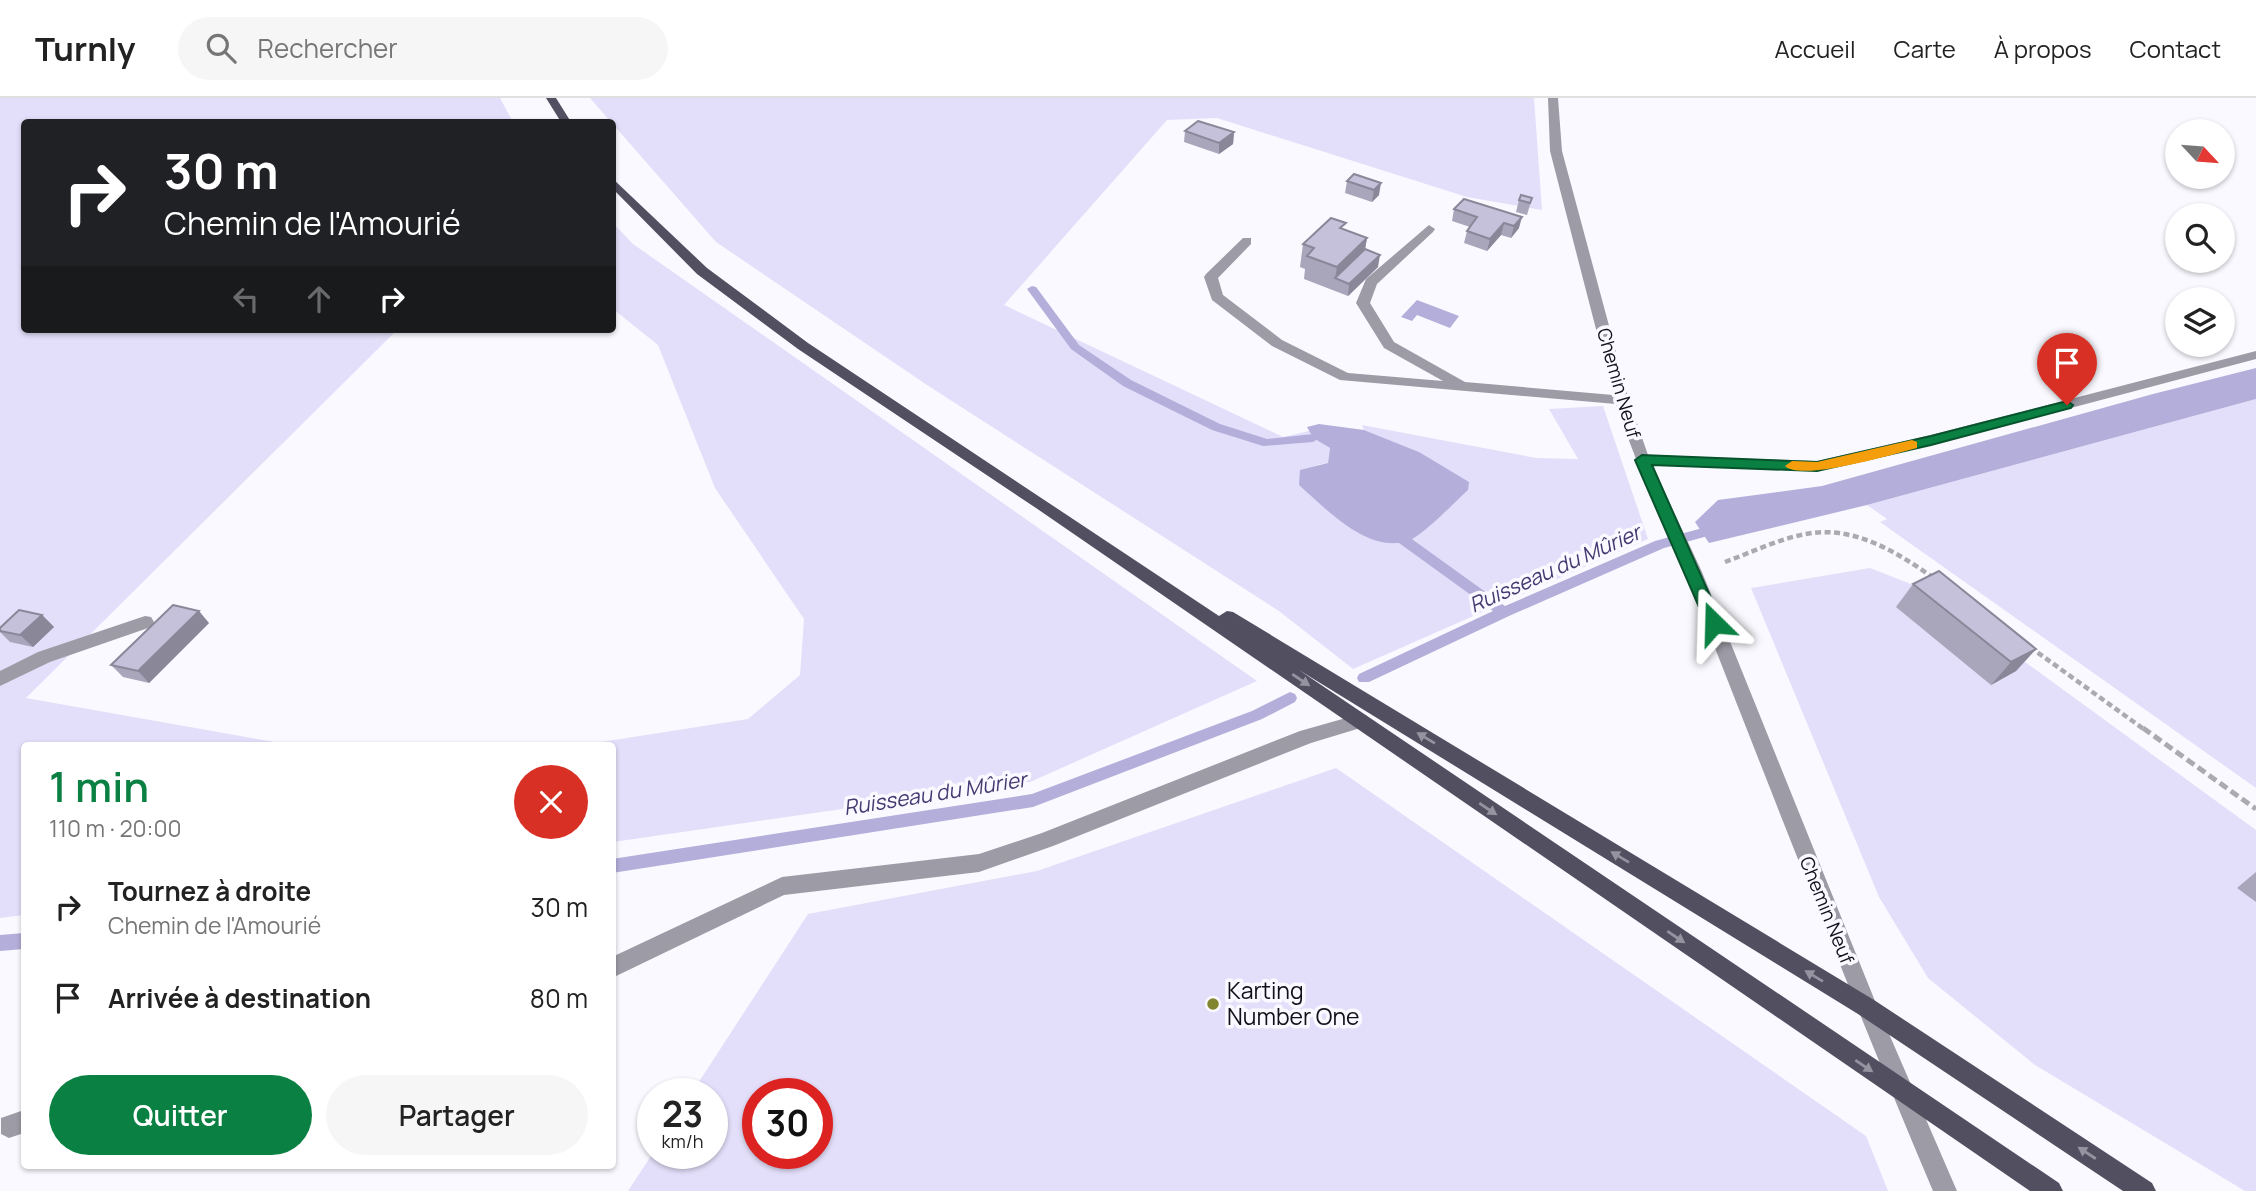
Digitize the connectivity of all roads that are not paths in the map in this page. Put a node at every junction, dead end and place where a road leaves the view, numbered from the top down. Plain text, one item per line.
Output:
1 (551, 98) edge
2 (1553, 98) edge
3 (564, 119) edge
4 (616, 185) edge
5 (1429, 229) dead end
6 (1247, 241) dead end
7 (2256, 355) edge
8 (1465, 387) junction
9 (1622, 400) junction
10 (1642, 460) junction
11 (1042, 503) junction
12 (145, 622) dead end
13 (0, 679) edge
14 (1360, 721) junction
15 (616, 966) edge
16 (1866, 1007) junction
17 (1904, 1093) junction
18 (1945, 1191) edge
19 (2051, 1191) edge
20 (2144, 1191) edge

1 - 3 main road
2 - 9 street, Chemin Neuf
4 - 11 main road
5 - 8 street
6 - 8 street
7 - 10 street
8 - 9 street
9 - 10 street, Chemin Neuf
10 - 16 street, Chemin Neuf
11 -> 14 main road
16 -> 11 main road
12 - 13 street
14 - 15 street
14 -> 17 main road
16 - 17 street, Chemin Neuf
20 -> 16 main road
17 - 18 street, Chemin Neuf
17 - 19 main road

